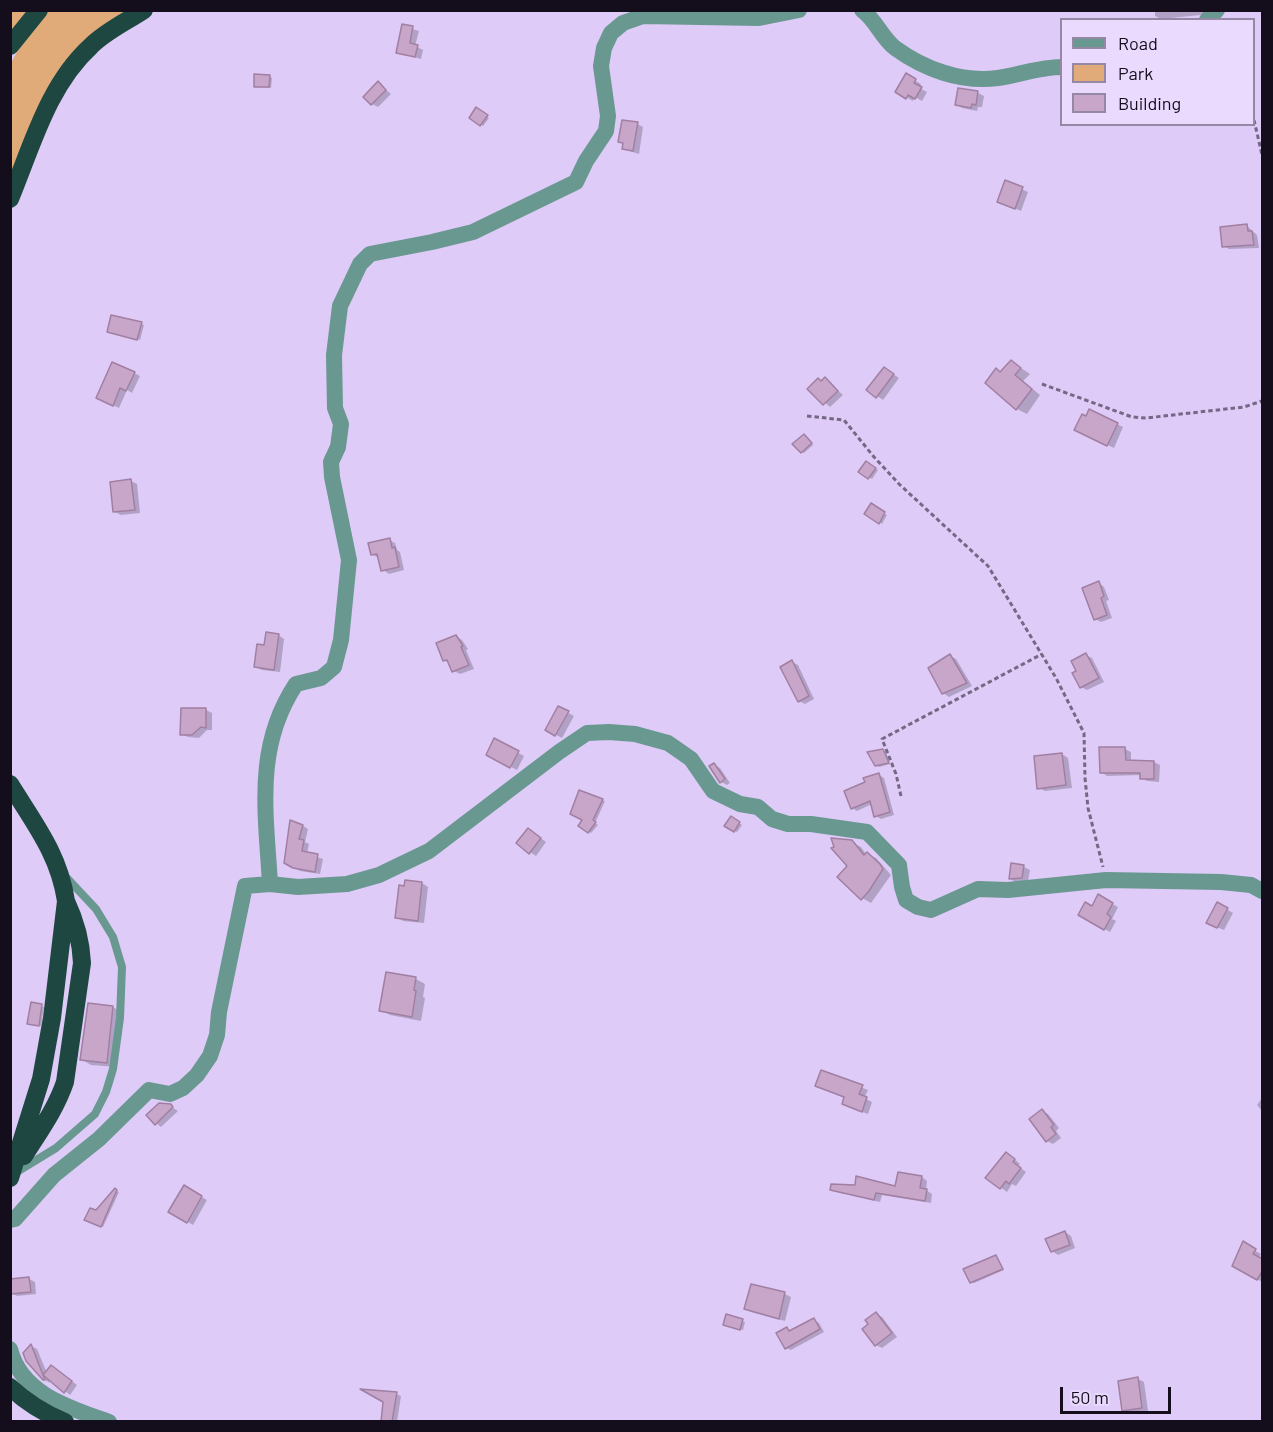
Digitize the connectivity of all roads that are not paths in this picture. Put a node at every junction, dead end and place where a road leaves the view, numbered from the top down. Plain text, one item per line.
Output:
1 (39, 10) edge
2 (144, 10) edge
3 (799, 10) edge
4 (862, 10) edge
5 (10, 46) edge
6 (1060, 67) edge
7 (10, 199) edge
8 (10, 784) edge
9 (59, 870) junction
10 (270, 884) junction
11 (1263, 891) edge
12 (11, 1176) edge
13 (13, 1219) edge
14 (10, 1235) edge
15 (10, 1349) edge
16 (10, 1387) edge
17 (65, 1422) edge
18 (109, 1422) edge

1 - 5 highway
2 - 7 highway
3 - 10 street
4 - 6 street
8 - 9 highway
9 - 12 highway
9 - 12 lane
10 - 11 street
10 - 13 street
13 - 14 street
15 - 18 street
16 - 17 highway

